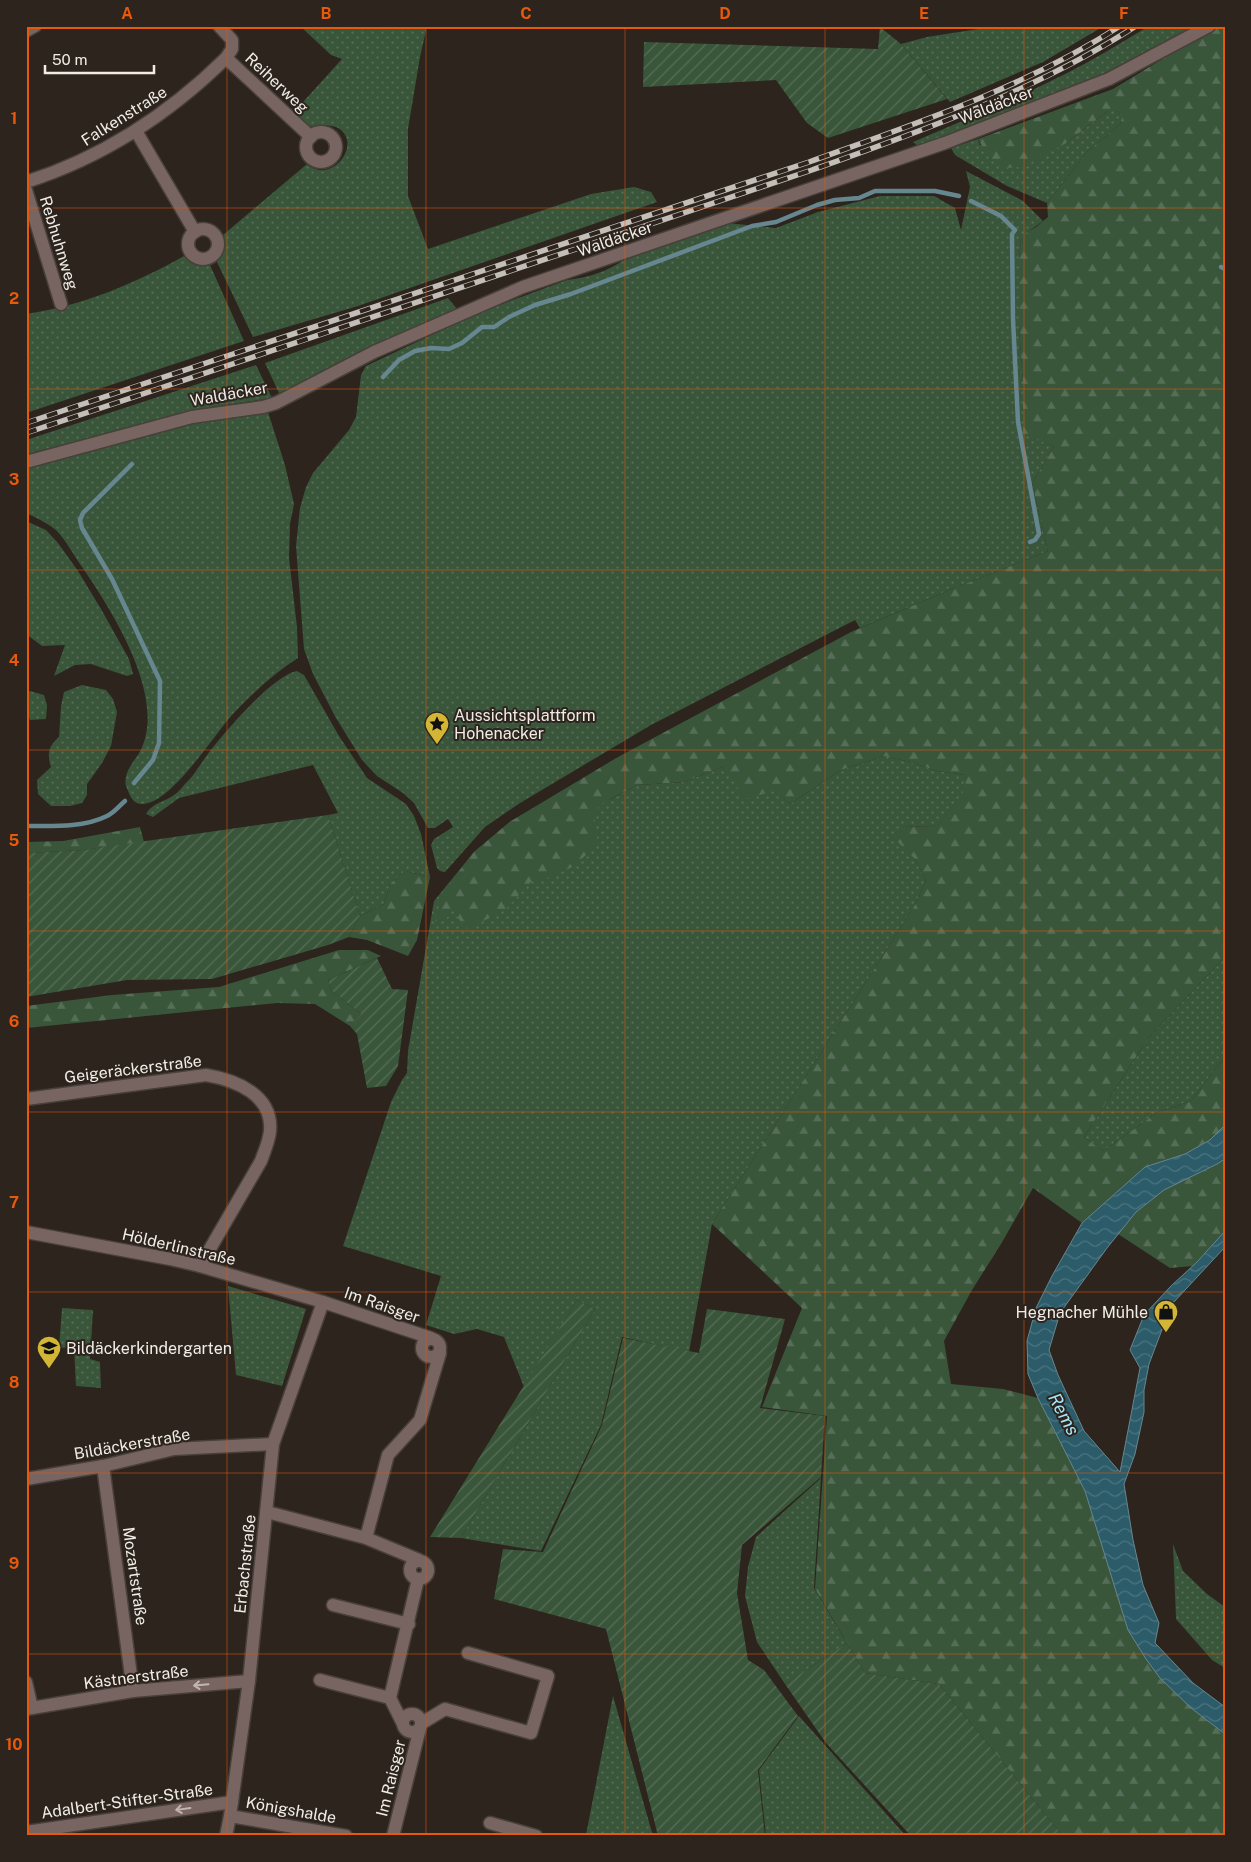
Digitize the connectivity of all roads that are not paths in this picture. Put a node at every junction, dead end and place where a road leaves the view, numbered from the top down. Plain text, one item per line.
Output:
1 (36, 26) edge
2 (219, 26) edge
3 (1209, 26) edge
4 (26, 31) edge
5 (226, 58) junction
6 (136, 131) junction
7 (311, 137) dead end
8 (26, 182) edge
9 (26, 190) edge
10 (195, 232) dead end
11 (61, 304) dead end
12 (26, 462) edge
13 (26, 1099) edge
14 (26, 1232) edge
15 (200, 1266) junction
16 (322, 1302) junction
17 (273, 1444) junction
18 (103, 1466) junction
19 (26, 1479) edge
20 (267, 1512) junction
21 (366, 1538) junction
22 (333, 1605) dead end
23 (409, 1624) junction
24 (468, 1653) dead end
25 (320, 1680) dead end
26 (250, 1681) junction
27 (26, 1682) edge
28 (133, 1691) junction
29 (390, 1698) junction
30 (29, 1708) edge
31 (421, 1725) junction
32 (232, 1802) junction
33 (230, 1816) junction
34 (490, 1823) dead end
35 (26, 1832) edge
36 (226, 1836) edge
37 (346, 1836) edge
38 (393, 1836) edge
39 (536, 1836) edge

1 - 4 street
2 - 5 street, Reiherweg
3 - 12 street, Waldäcker
5 - 6 street, Falkenstraße
5 - 7 street, Reiherweg
6 - 8 street, Falkenstraße
6 - 10 street
9 - 11 street, Rebhuhnweg
13 - 15 street, Geigeräckerstraße
14 - 15 street, Hölderlinstraße
15 - 16 street, Hölderlinstraße
16 - 17 street, Erbachstraße
16 - 21 street, Im Raisger
17 - 18 street, Bildäckerstraße
17 - 20 street, Erbachstraße
18 - 19 street, Bildäckerstraße
18 - 28 street, Mozartstraße
20 - 21 street
20 - 26 street, Erbachstraße
21 - 23 street
22 - 23 street
23 - 29 street
24 - 31 street
25 - 29 street
26 -> 28 street, Kästnerstraße
26 - 32 street, Erbachstraße
27 - 30 street
28 - 30 street, Kästnerstraße
29 - 31 street, Im Raisger
31 - 38 street, Im Raisger
32 - 33 street, Erbachstraße
32 -> 35 street, Adalbert-Stifter-Straße
33 - 36 street, Erbachstraße
33 - 37 street, Königshalde
34 - 39 street

